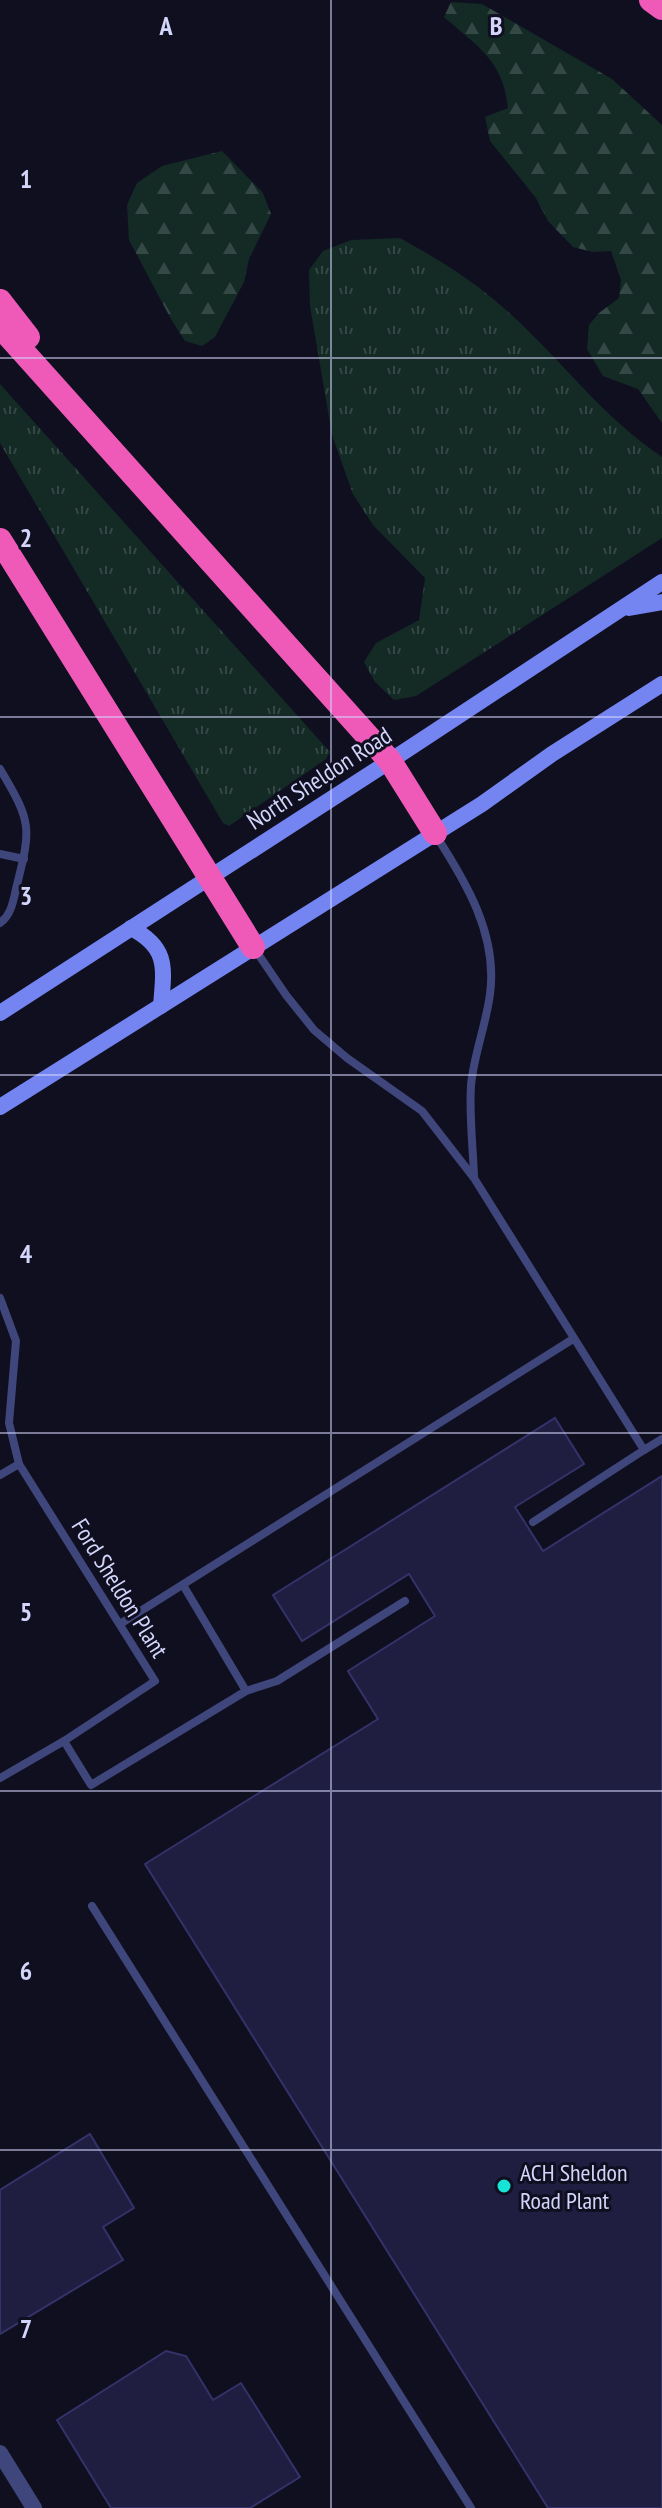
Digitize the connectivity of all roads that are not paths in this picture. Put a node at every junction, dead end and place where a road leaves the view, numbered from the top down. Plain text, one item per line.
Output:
1 (651, 0) edge
2 (662, 8) edge
3 (0, 301) edge
4 (0, 326) edge
5 (81, 415) junction
6 (0, 540) edge
7 (662, 582) edge
8 (662, 602) edge
9 (611, 613) junction
10 (662, 684) edge
11 (390, 761) junction
12 (0, 769) edge
13 (435, 833) junction
14 (0, 854) edge
15 (24, 859) junction
16 (210, 878) junction
17 (0, 923) edge
18 (131, 928) junction
19 (253, 947) junction
20 (161, 1006) junction
21 (0, 1013) edge
22 (0, 1107) edge
23 (474, 1178) junction
24 (0, 1298) edge
25 (573, 1339) junction
26 (662, 1439) edge
27 (644, 1450) junction
28 (19, 1464) junction
29 (0, 1475) edge
30 (533, 1522) dead end
31 (183, 1585) junction
32 (405, 1601) dead end
33 (120, 1624) junction
34 (246, 1691) junction
35 (64, 1741) junction
36 (0, 1778) edge
37 (92, 1906) dead end
38 (0, 2453) edge
39 (34, 2508) edge
40 (471, 2508) edge

1 - 2 highway
3 - 5 highway
4 - 5 highway
5 - 11 highway
6 - 16 highway
7 - 9 main road, North Sheldon Road
8 - 9 main road
9 - 11 main road, North Sheldon Road
10 - 13 main road
11 - 13 highway
11 - 16 main road, North Sheldon Road
12 - 15 lane
13 - 19 main road
13 - 23 lane
14 - 15 lane
15 - 17 lane
16 - 18 main road, North Sheldon Road
16 - 19 highway
18 - 20 main road
18 - 21 main road, North Sheldon Road
19 - 20 main road
19 - 23 lane
20 - 22 main road
23 - 25 lane
24 - 28 lane, Ford Sheldon Plant
25 - 27 lane
25 - 31 lane
26 - 27 lane
27 - 30 lane
28 - 29 lane
28 - 33 lane, Ford Sheldon Plant
31 - 33 lane
31 - 34 lane
32 - 34 lane
33 - 35 lane, Ford Sheldon Plant
34 - 35 lane
35 - 36 lane, Ford Sheldon Plant
37 - 40 lane
38 - 39 street

